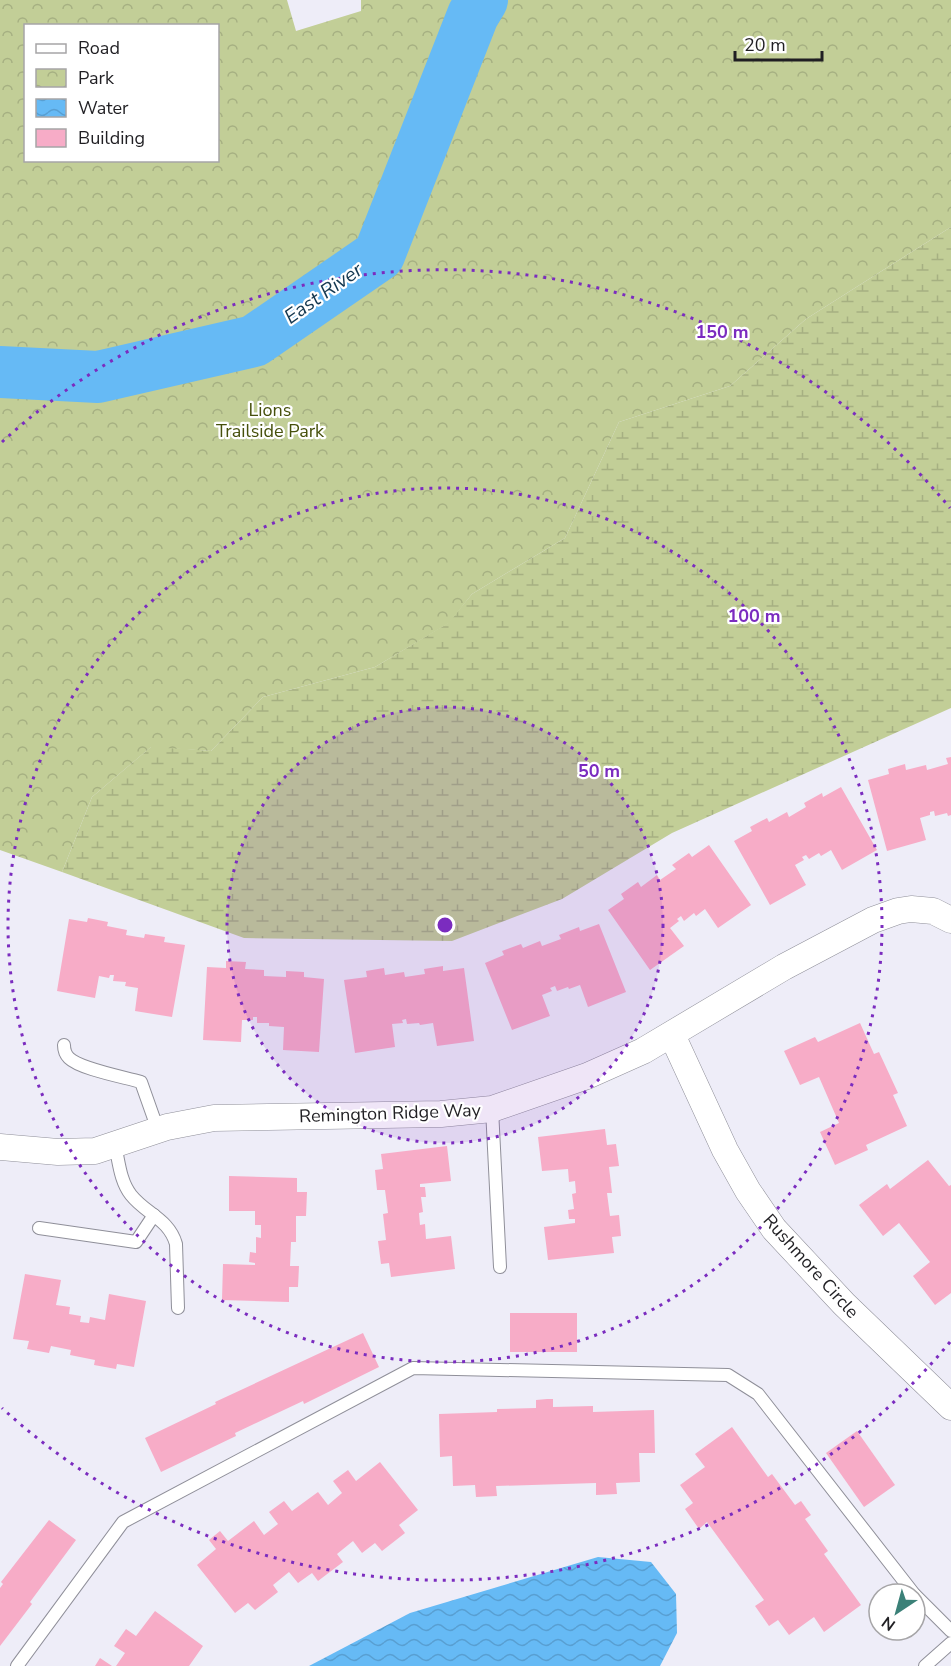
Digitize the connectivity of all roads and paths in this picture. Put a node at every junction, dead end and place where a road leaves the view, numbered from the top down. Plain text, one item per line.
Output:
1 (951, 920) edge
2 (672, 1035) junction
3 (64, 1045) dead end
4 (492, 1109) junction
5 (158, 1130) junction
6 (115, 1145) junction
7 (0, 1148) edge
8 (154, 1215) junction
9 (39, 1228) dead end
10 (500, 1267) dead end
11 (178, 1308) dead end
12 (951, 1407) edge
13 (906, 1582) edge
14 (927, 1606) edge
15 (951, 1631) edge
16 (951, 1644) edge
17 (17, 1666) edge
18 (925, 1666) edge

1 - 2 street, Remington Ridge Way
2 - 4 street, Remington Ridge Way
2 - 12 street, Rushmore Circle
3 - 5 lane
4 - 5 street, Remington Ridge Way
4 - 10 lane
5 - 6 street, Remington Ridge Way
6 - 7 street, Remington Ridge Way
6 - 8 lane
8 - 9 lane
8 - 11 lane
13 - 17 lane
14 - 15 lane
16 - 18 lane

